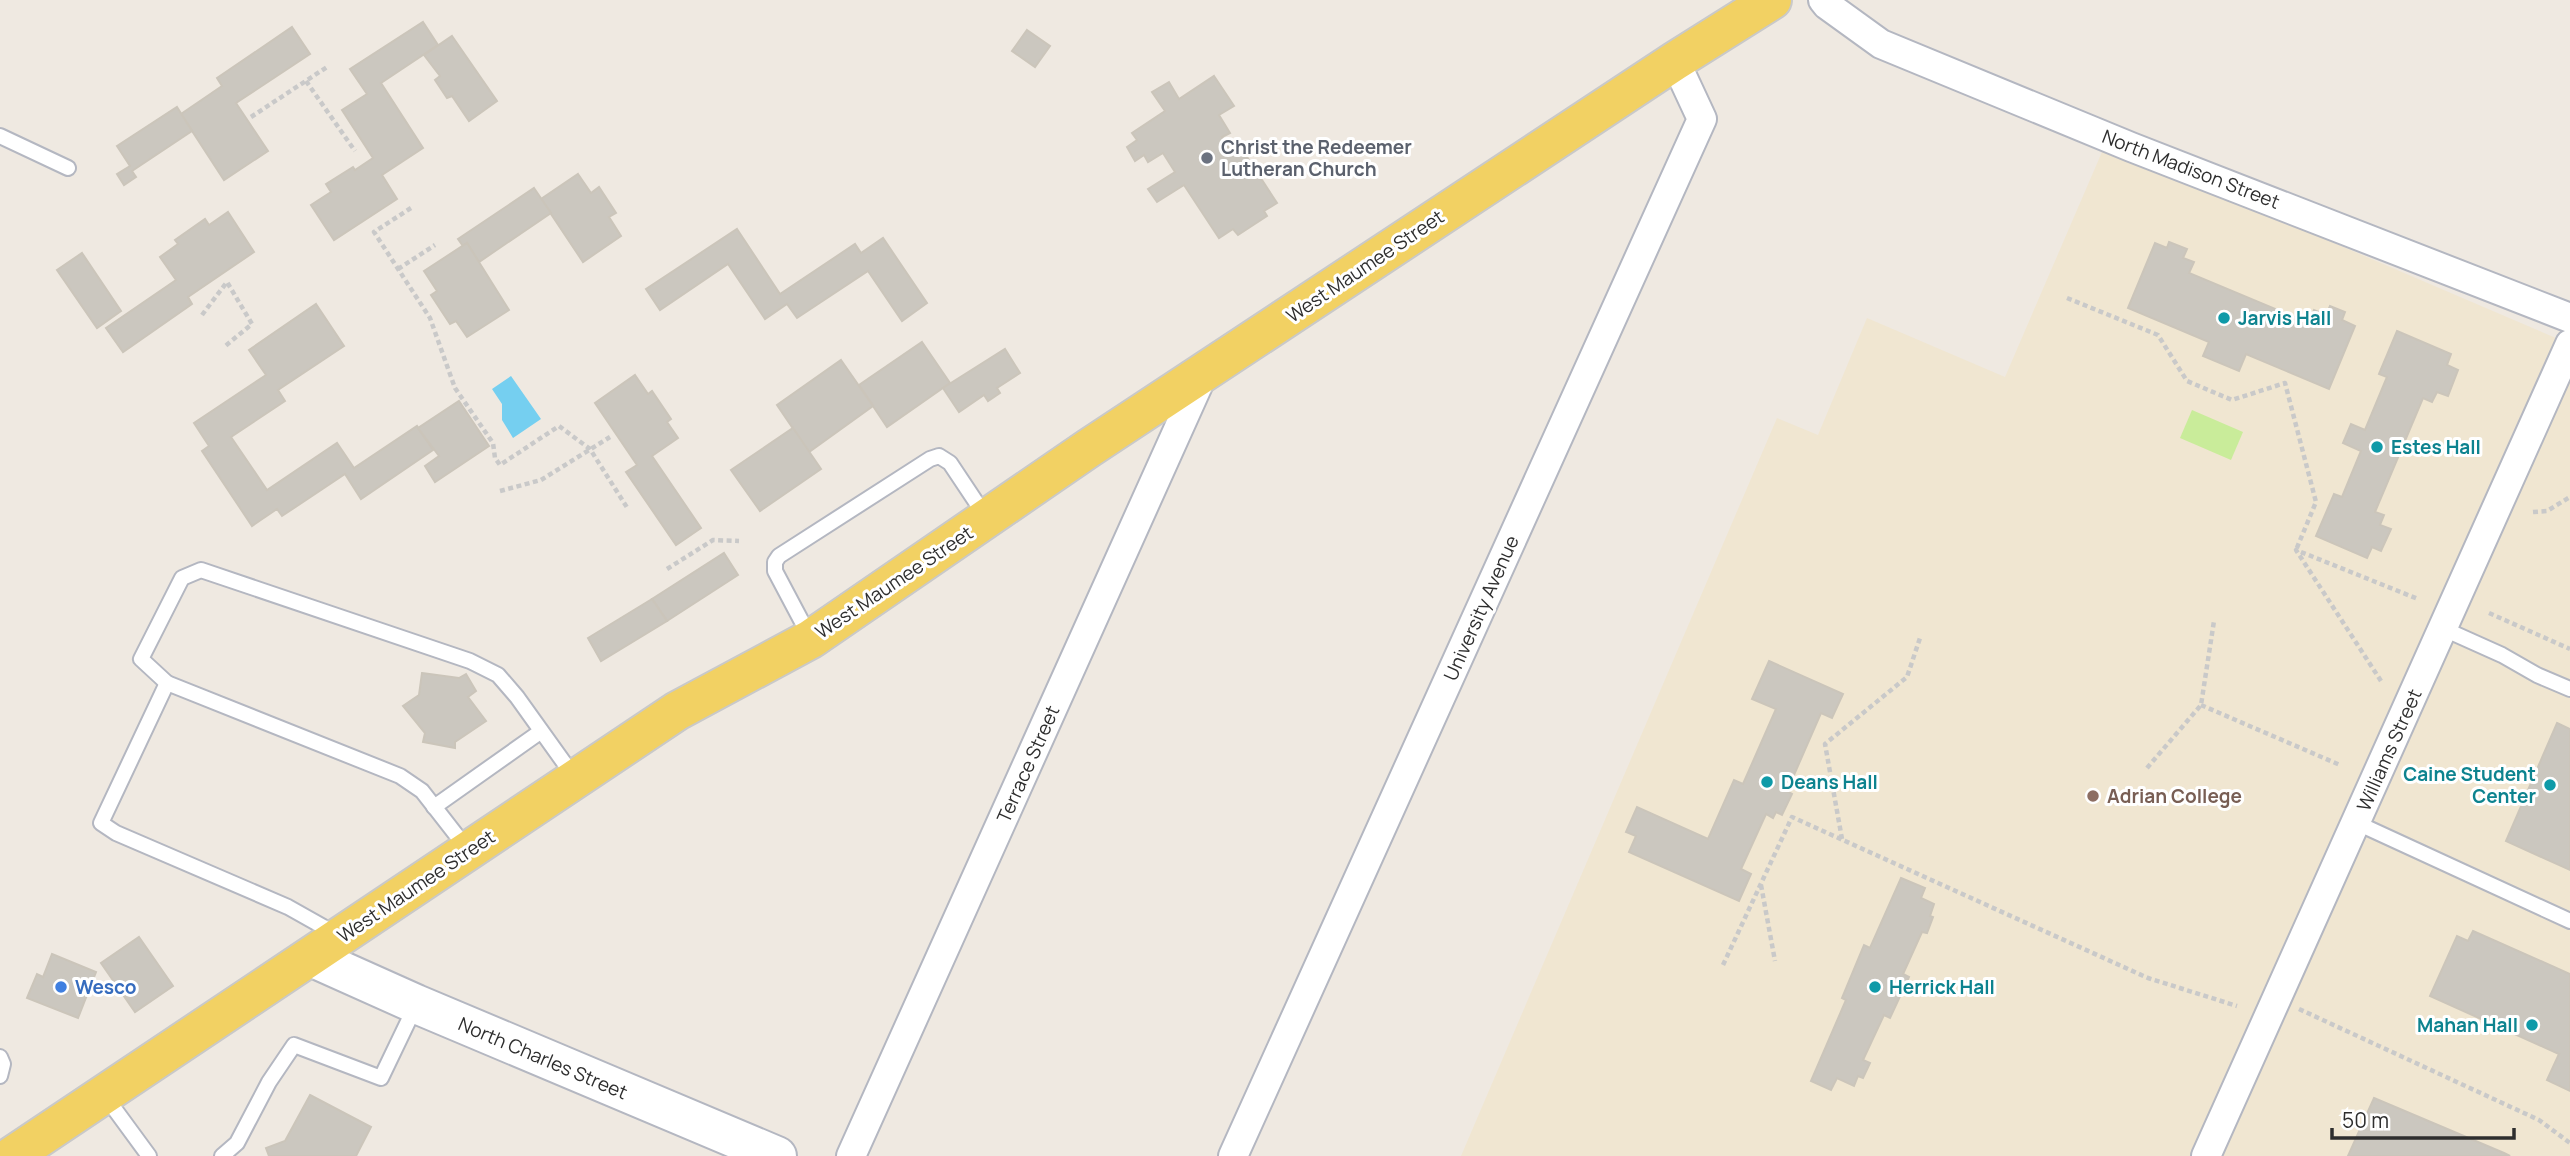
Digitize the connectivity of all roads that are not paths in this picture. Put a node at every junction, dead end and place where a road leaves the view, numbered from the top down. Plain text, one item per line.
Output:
1 (1772, 0) edge
2 (1823, 0) edge
3 (1675, 61) junction
4 (0, 136) edge
5 (68, 168) dead end
6 (2570, 318) edge
7 (2570, 344) edge
8 (1204, 372) junction
9 (986, 519) junction
10 (2444, 629) junction
11 (811, 639) junction
12 (167, 683) junction
13 (2570, 689) edge
14 (540, 732) junction
15 (576, 779) junction
16 (435, 807) junction
17 (2357, 823) junction
18 (468, 851) junction
19 (2570, 921) edge
20 (326, 947) junction
21 (416, 1004) junction
22 (0, 1058) edge
23 (0, 1076) edge
24 (104, 1095) junction
25 (12, 1156) edge
26 (149, 1156) edge
27 (222, 1156) edge
28 (777, 1156) edge
29 (851, 1156) edge
30 (1233, 1156) edge
31 (2206, 1156) edge

1 - 3 main road, West Maumee Street
2 - 6 street, North Madison Street
3 - 8 main road, West Maumee Street
3 - 30 street, University Avenue
4 - 5 lane
7 - 10 street, Williams Street
8 - 9 main road, West Maumee Street
8 - 29 street, Terrace Street
9 - 11 main road, West Maumee Street
9 - 11 lane
10 - 13 lane
10 - 17 street, Williams Street
11 - 15 main road, West Maumee Street
12 - 14 lane
12 - 16 lane
12 - 20 lane
14 - 15 lane
14 - 16 lane
15 - 18 main road, West Maumee Street
16 - 18 lane
17 - 19 lane
17 - 31 street, Williams Street
18 - 20 main road, West Maumee Street
20 - 21 street, North Charles Street
20 - 24 main road, West Maumee Street
21 - 27 lane
21 - 28 street, North Charles Street
22 - 23 lane
24 - 25 main road, West Maumee Street
24 - 26 lane

